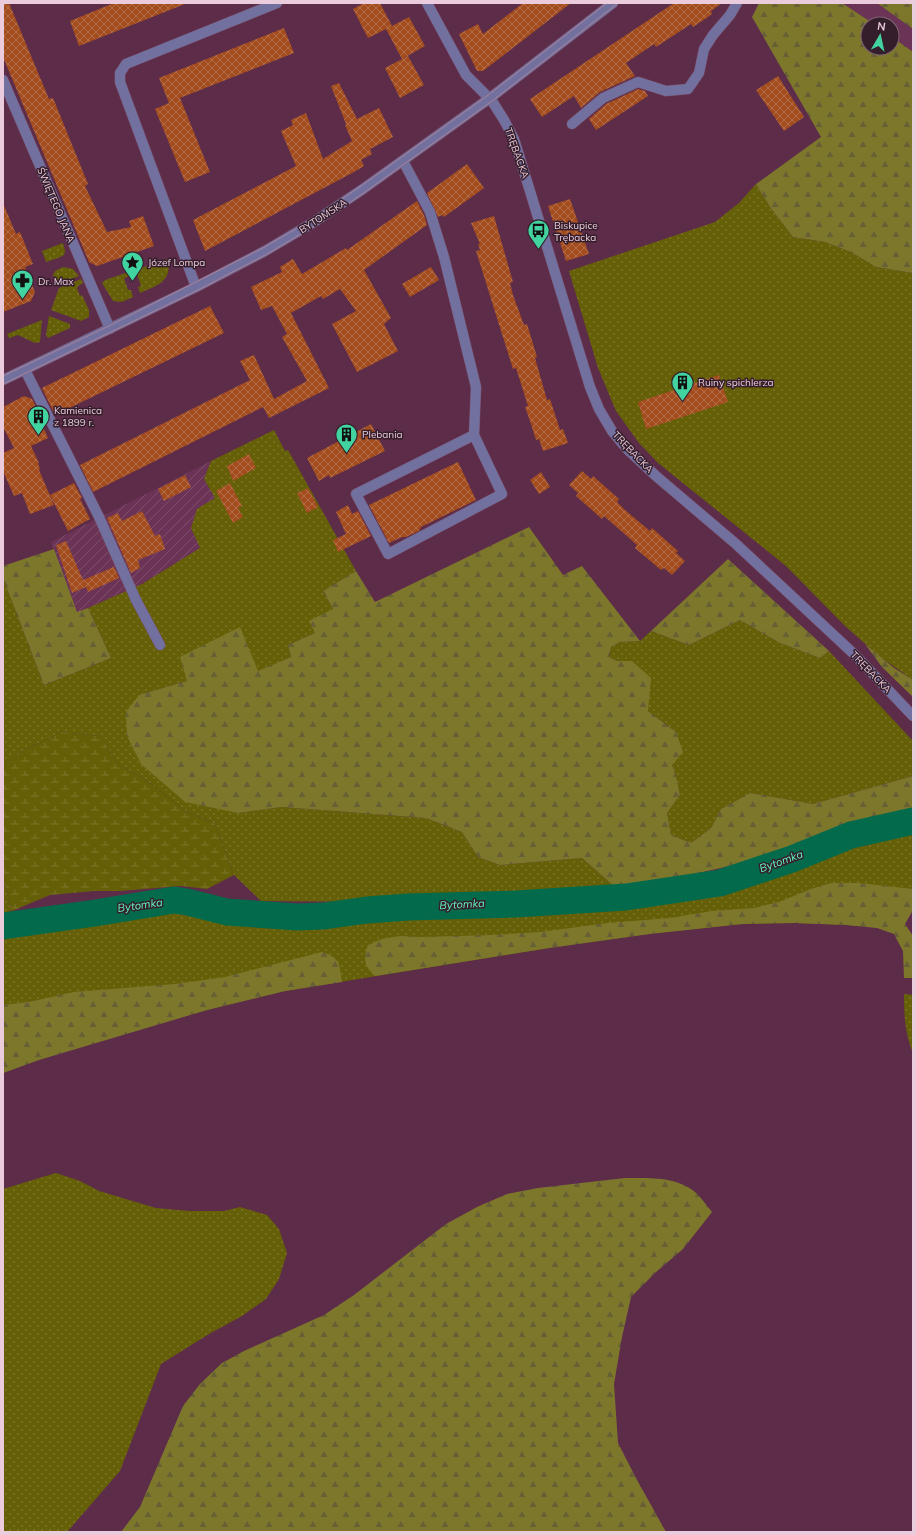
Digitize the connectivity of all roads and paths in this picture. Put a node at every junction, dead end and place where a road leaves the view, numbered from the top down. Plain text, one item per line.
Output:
1 (277, 3) edge
2 (426, 3) edge
3 (613, 3) edge
4 (737, 3) edge
5 (3, 80) edge
6 (490, 98) junction
7 (572, 124) dead end
8 (403, 161) junction
9 (196, 287) junction
10 (110, 329) junction
11 (25, 370) junction
12 (3, 380) edge
13 (474, 435) junction
14 (160, 645) dead end
15 (913, 716) edge

1 - 9 street
2 - 6 street, TRĘBACKA
3 - 6 street, BYTOMSKA
4 - 7 street
5 - 10 street, ŚWIĘTEGO JANA
6 - 8 street, BYTOMSKA
6 - 15 street, TRĘBACKA
8 - 9 street, BYTOMSKA
8 - 13 street
9 - 10 street, BYTOMSKA
10 - 11 street, BYTOMSKA
11 - 12 street, BYTOMSKA
11 - 14 street
13 - 13 street

